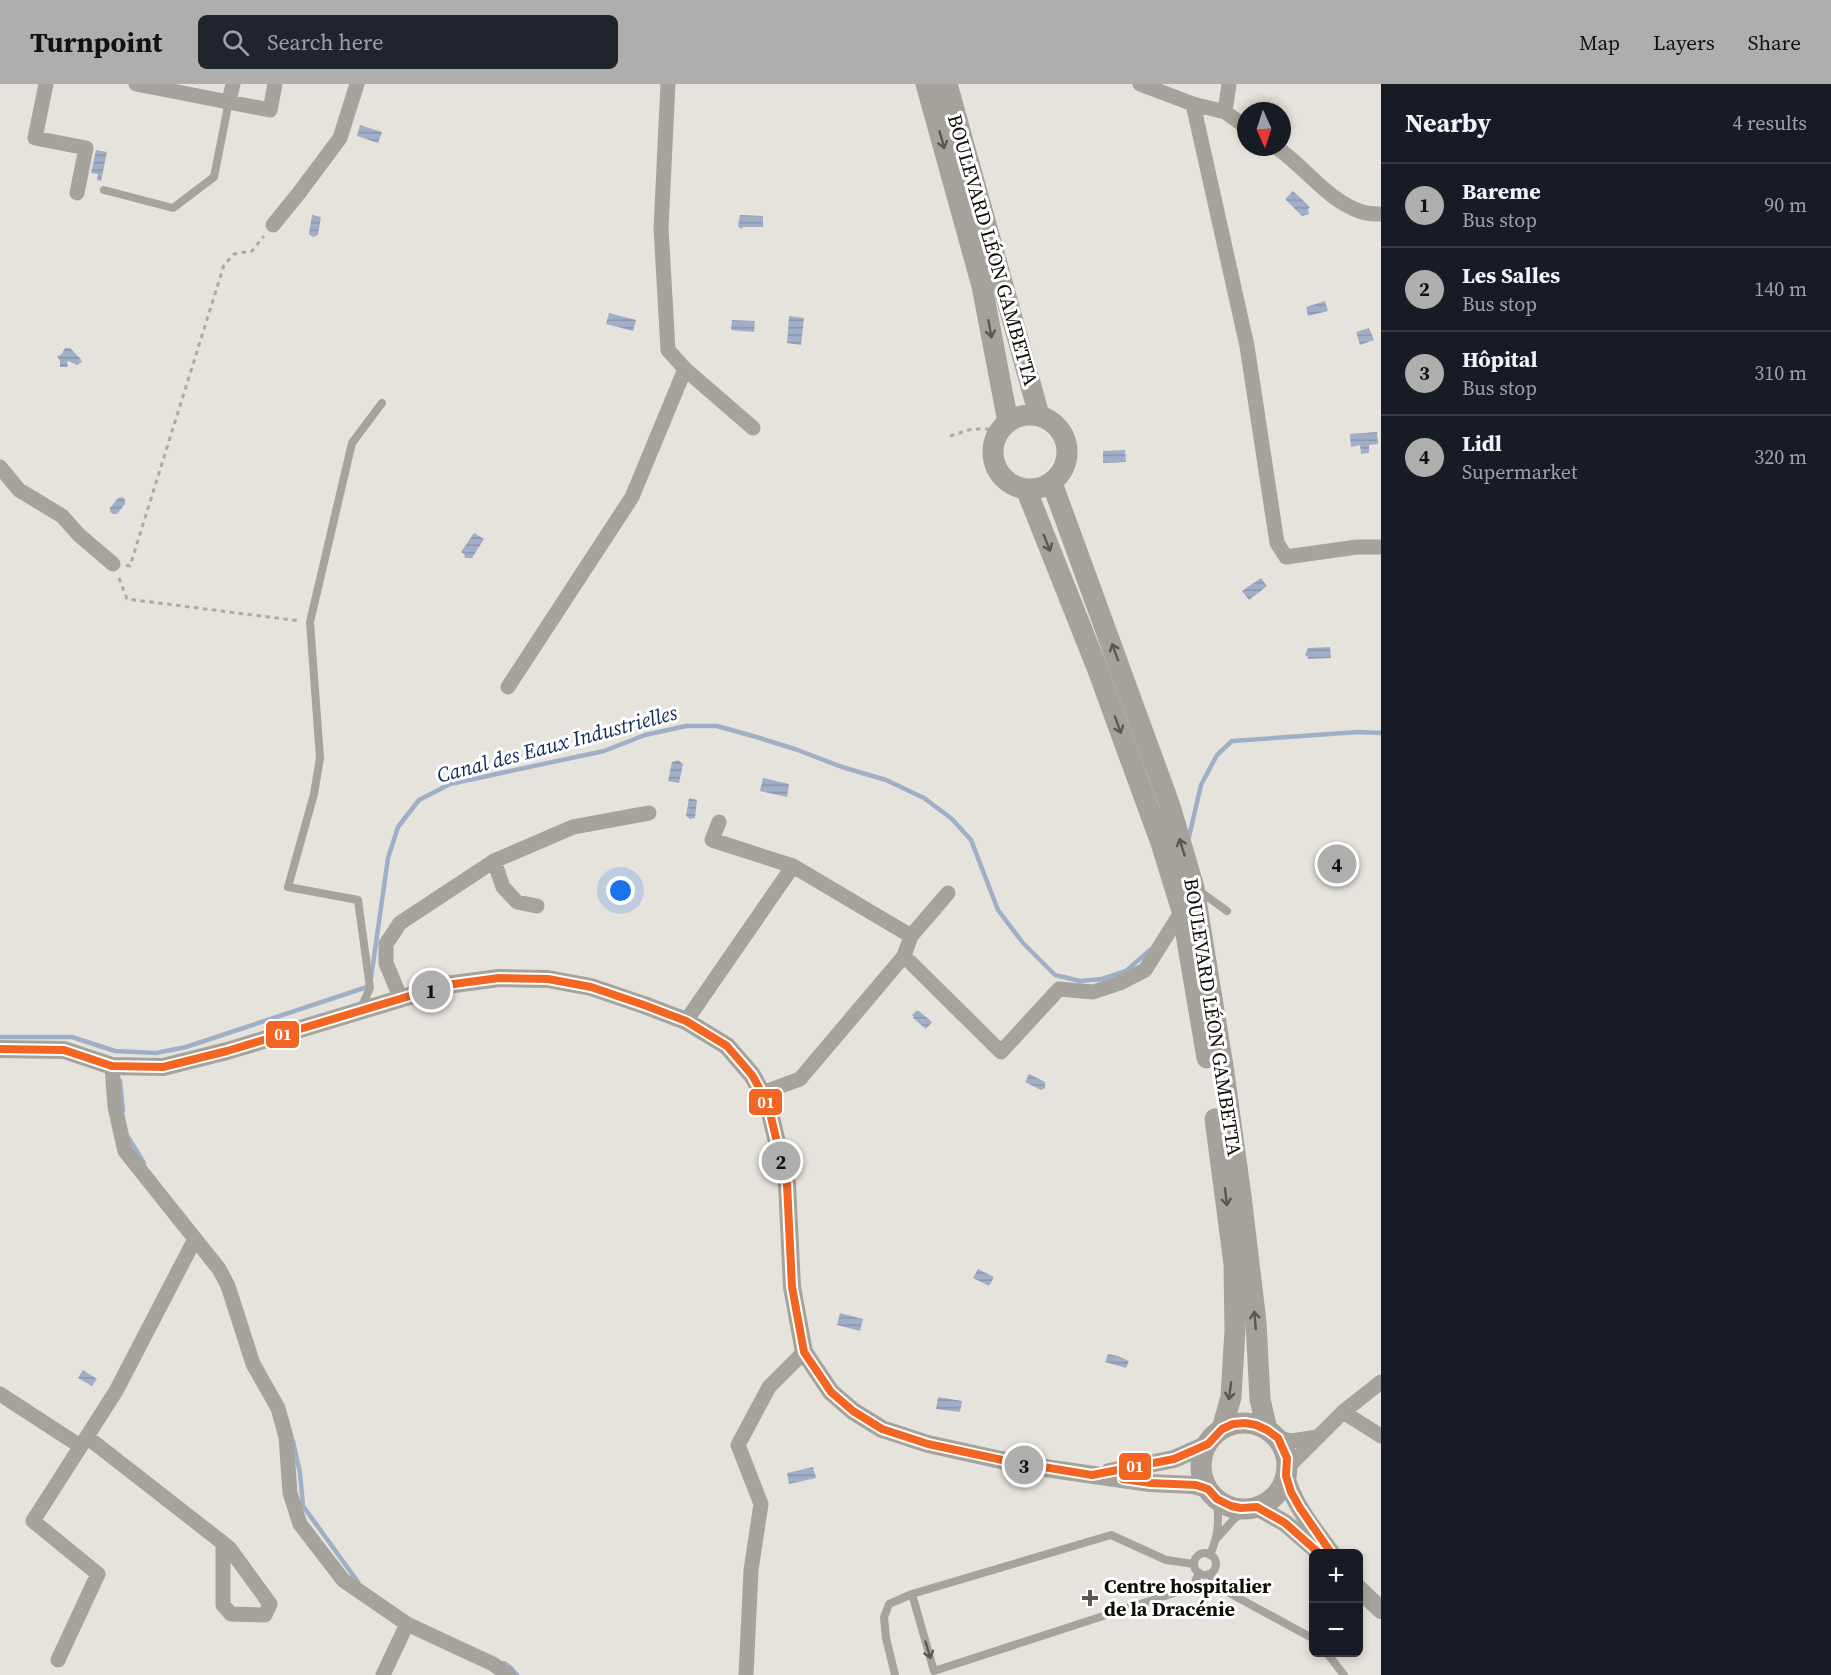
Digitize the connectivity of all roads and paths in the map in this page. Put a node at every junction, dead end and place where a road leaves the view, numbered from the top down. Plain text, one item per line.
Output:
1 (46, 84) edge
2 (136, 84) edge
3 (233, 84) edge
4 (274, 84) edge
5 (357, 84) edge
6 (668, 84) edge
7 (926, 84) edge
8 (947, 84) edge
9 (1140, 84) edge
10 (1229, 84) edge
11 (229, 101) junction
12 (1193, 104) junction
13 (1224, 112) junction
14 (1237, 121) edge
15 (1288, 156) edge
16 (104, 190) dead end
17 (77, 194) dead end
18 (1381, 214) edge
19 (273, 225) joint
20 (685, 369) junction
21 (382, 403) dead end
22 (1039, 415) junction
23 (1003, 427) junction
24 (753, 428) dead end
25 (950, 436) dead end
26 (0, 467) edge
27 (1052, 483) junction
28 (1026, 489) junction
29 (1381, 547) edge
30 (113, 564) junction
31 (310, 622) junction
32 (508, 687) dead end
33 (649, 813) dead end
34 (719, 822) dead end
35 (494, 861) junction
36 (793, 866) junction
37 (1194, 888) junction
38 (948, 893) dead end
39 (537, 906) dead end
40 (1182, 911) junction
41 (1227, 912) dead end
42 (911, 936) junction
43 (903, 956) junction
44 (401, 999) junction
45 (359, 1011) junction
46 (686, 1021) junction
47 (0, 1049) edge
48 (112, 1066) junction
49 (762, 1093) junction
50 (195, 1239) junction
51 (804, 1352) junction
52 (1381, 1382) edge
53 (0, 1394) edge
54 (1343, 1412) junction
55 (1272, 1434) junction
56 (1215, 1436) junction
57 (1381, 1436) edge
58 (1317, 1437) junction
59 (83, 1442) junction
60 (1287, 1472) junction
61 (1092, 1475) junction
62 (1212, 1494) junction
63 (1253, 1508) junction
64 (1217, 1538) junction
65 (223, 1543) junction
66 (1315, 1549) edge
67 (1329, 1549) edge
68 (1210, 1555) junction
69 (1194, 1564) junction
70 (1199, 1573) junction
71 (1209, 1574) junction
72 (1363, 1592) edge
73 (912, 1594) junction
74 (1381, 1610) edge
75 (407, 1623) junction
76 (1309, 1636) edge
77 (1329, 1657) edge
78 (58, 1660) dead end
79 (383, 1675) edge
80 (508, 1675) edge
81 (746, 1675) edge
82 (895, 1675) edge
83 (1344, 1675) edge

1 - 17 street
2 - 11 street
3 - 11 street
4 - 11 street
5 - 19 street
6 - 20 street
7 -> 23 main road, BOULEVARD LÉON GAMBETTA
8 - 22 main road, BOULEVARD LÉON GAMBETTA
9 - 12 street
10 - 13 street
11 - 16 lane
12 - 13 street
12 - 29 street
13 - 14 street
15 - 18 street
19 - 30 path
20 - 24 street
20 - 32 street
21 - 31 lane
22 - 23 main road
22 - 27 main road
23 - 25 path
23 - 28 main road
26 - 30 street
27 - 28 main road
37 -> 27 main road, BOULEVARD LÉON GAMBETTA
28 -> 40 main road, BOULEVARD LÉON GAMBETTA
30 - 31 path
31 - 45 lane
33 - 35 street
34 - 36 street
35 - 39 street
35 - 44 street
36 - 42 street
36 - 46 street
37 - 41 lane
55 -> 37 main road, BOULEVARD LÉON GAMBETTA
38 - 42 street
40 - 43 street
40 -> 56 main road, BOULEVARD LÉON GAMBETTA
42 - 43 street
43 - 49 street
44 - 45 street
44 - 46 street
45 - 48 street
46 - 49 street
47 - 48 street
48 - 50 street
49 - 51 street
50 - 59 street
50 - 75 street
51 - 61 street
51 - 81 street
52 - 54 street
53 - 59 street
54 - 57 street
54 - 58 street
55 - 56 main road
55 - 58 street
55 - 60 main road
56 - 61 street
56 - 62 main road
58 - 60 street
59 - 65 street
59 - 78 street
60 - 63 main road
60 - 67 street
61 - 62 street
62 - 63 main road
62 - 64 lane
63 - 64 lane
63 - 66 street
64 - 68 lane
65 - 65 street
68 - 69 lane
68 - 71 lane
69 - 70 lane
69 - 73 lane
70 - 71 lane
73 -> 70 lane
71 - 76 lane
72 - 74 street
73 - 82 lane
75 - 79 street
75 - 80 street
77 - 83 lane

